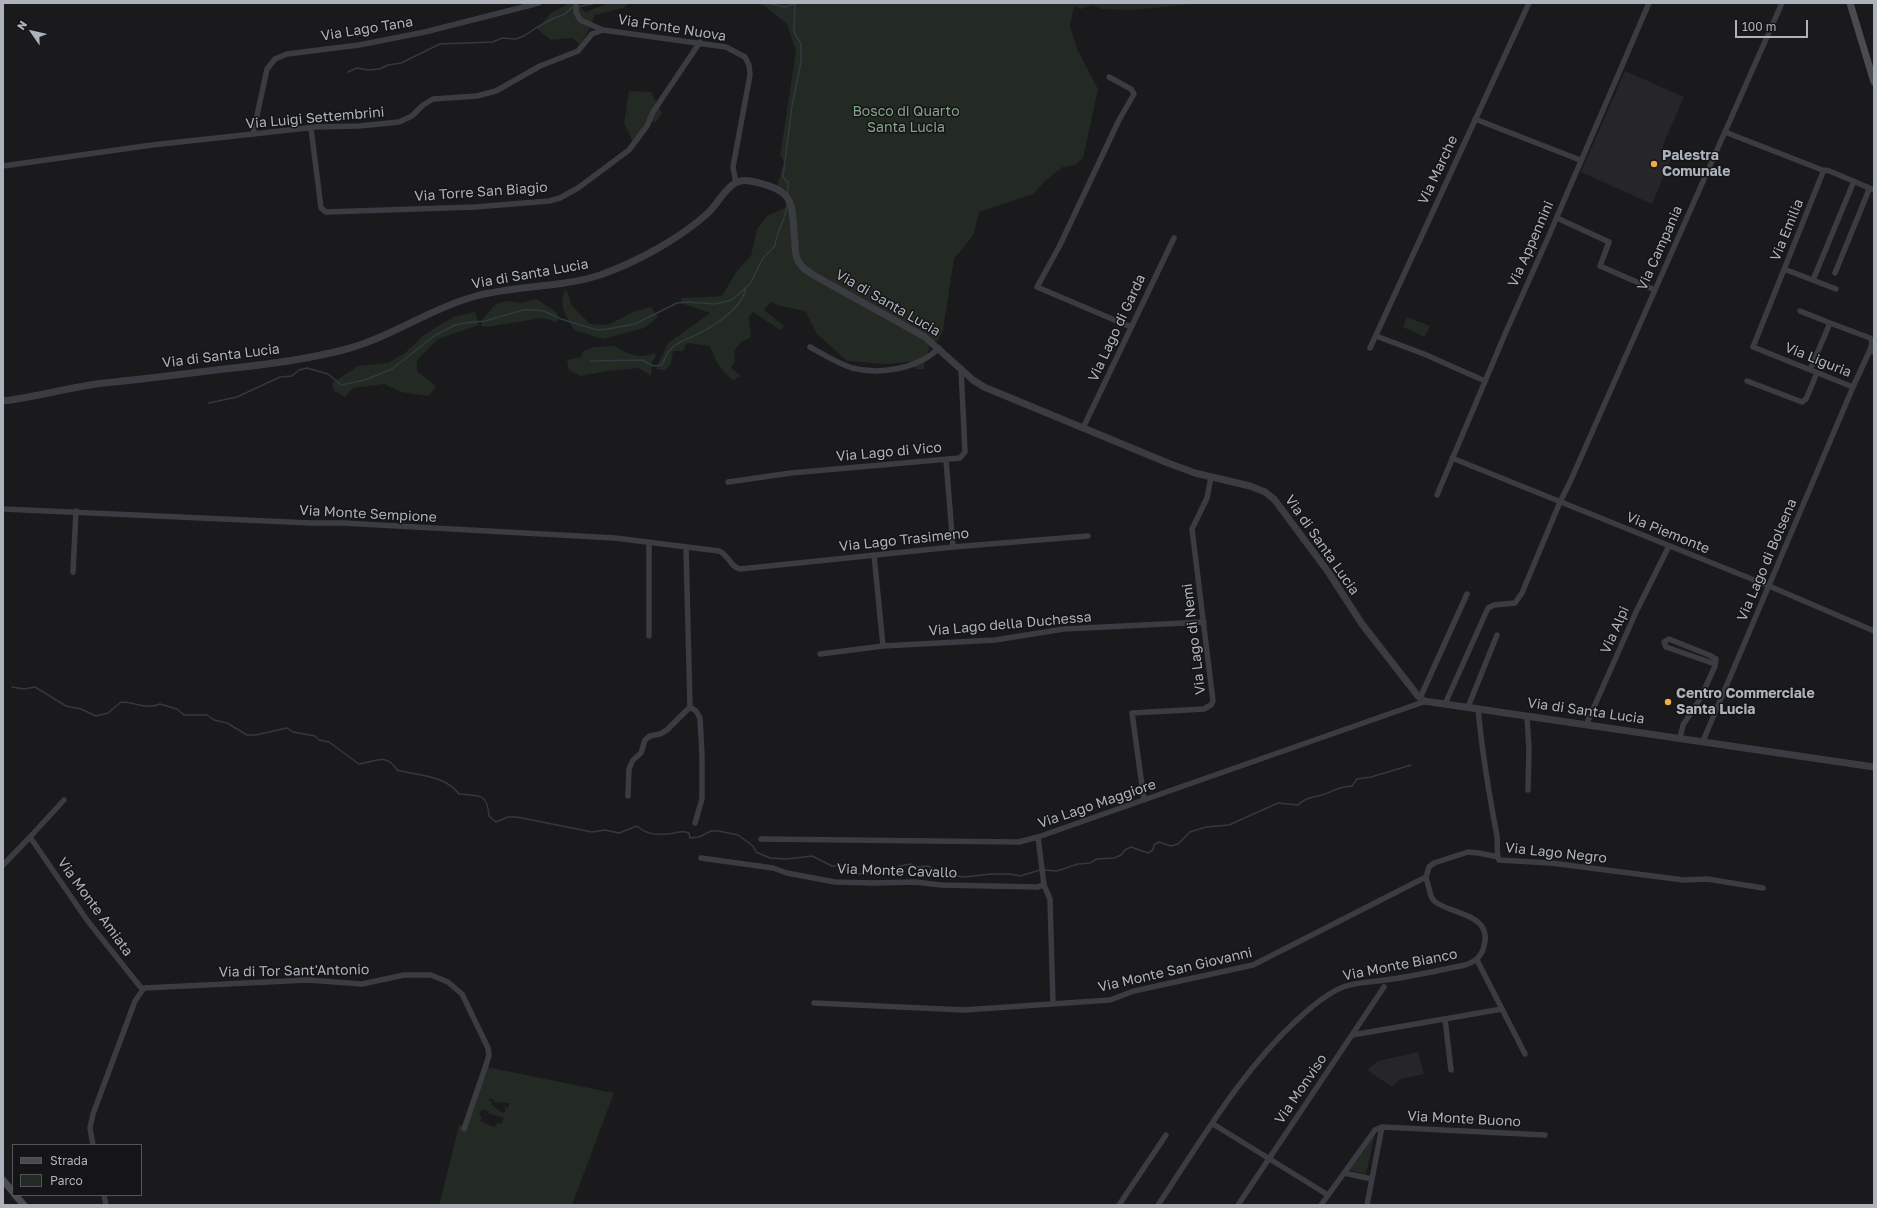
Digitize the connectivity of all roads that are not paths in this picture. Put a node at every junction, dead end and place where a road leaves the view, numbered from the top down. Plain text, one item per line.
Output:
1 (539, 3) edge
2 (576, 3) edge
3 (1529, 3) edge
4 (1782, 3) edge
5 (1850, 3) edge
6 (1650, 6) edge
7 (603, 30) junction
8 (700, 42) junction
9 (1109, 77) dead end
10 (1874, 82) edge
11 (1475, 120) junction
12 (311, 128) junction
13 (1725, 132) junction
14 (253, 134) junction
15 (1580, 160) junction
16 (3, 166) edge
17 (1825, 171) junction
18 (1854, 181) junction
19 (736, 183) junction
20 (1871, 189) edge
21 (1557, 218) junction
22 (1174, 238) dead end
23 (1784, 269) junction
24 (1835, 273) dead end
25 (1813, 280) junction
26 (1836, 289) dead end
27 (1655, 290) junction
28 (1800, 311) dead end
29 (1830, 323) junction
30 (1131, 327) junction
31 (1376, 336) junction
32 (810, 347) dead end
33 (1753, 347) joint
34 (939, 348) junction
35 (1370, 348) dead end
36 (1872, 351) edge
37 (961, 368) junction
38 (1810, 370) junction
39 (1818, 373) junction
40 (1485, 381) junction
41 (1747, 381) dead end
42 (1853, 388) junction
43 (3, 401) edge
44 (1083, 428) junction
45 (1452, 458) junction
46 (946, 460) junction
47 (1211, 477) junction
48 (728, 482) dead end
49 (1437, 495) dead end
50 (1560, 502) junction
51 (3, 509) edge
52 (76, 511) junction
53 (1088, 536) dead end
54 (649, 542) junction
55 (1669, 546) junction
56 (953, 547) junction
57 (686, 548) junction
58 (874, 555) junction
59 (728, 558) joint
60 (73, 572) dead end
61 (1769, 586) junction
62 (1467, 594) dead end
63 (1204, 622) junction
64 (1874, 631) edge
65 (649, 636) dead end
66 (1498, 636) dead end
67 (883, 646) junction
68 (820, 654) dead end
69 (1715, 664) junction
70 (1423, 699) junction
71 (1445, 704) junction
72 (690, 707) junction
73 (1468, 707) junction
74 (1478, 708) junction
75 (1527, 716) junction
76 (1586, 725) junction
77 (1680, 738) junction
78 (1703, 741) junction
79 (1874, 767) edge
80 (1528, 790) dead end
81 (628, 796) dead end
82 (64, 800) dead end
83 (1144, 800) junction
84 (695, 823) dead end
85 (30, 837) junction
86 (1038, 837) junction
87 (761, 839) dead end
88 (1498, 857) junction
89 (701, 858) dead end
90 (3, 865) edge
91 (1426, 877) junction
92 (1044, 886) junction
93 (1763, 888) dead end
94 (1477, 960) junction
95 (1384, 986) dead end
96 (142, 989) junction
97 (814, 1004) dead end
98 (1053, 1004) junction
99 (1502, 1009) junction
100 (1445, 1019) junction
101 (1352, 1035) junction
102 (1525, 1054) dead end
103 (1451, 1070) dead end
104 (1212, 1124) junction
105 (1379, 1128) junction
106 (464, 1129) dead end
107 (1166, 1135) dead end
108 (1545, 1135) dead end
109 (93, 1144) edge
110 (1269, 1159) junction
111 (1344, 1173) junction
112 (1372, 1179) junction
113 (4, 1181) edge
114 (12, 1191) edge
115 (1328, 1195) junction
116 (16, 1196) edge
117 (24, 1205) edge
118 (1119, 1205) edge
119 (1158, 1205) edge
120 (1238, 1205) edge
121 (1321, 1205) edge
122 (1367, 1205) edge

1 - 14 street, Via Lago Tana
2 - 7 street, Via Fonte Nuova
3 - 11 street, Via Marche
4 - 13 street, Via Campania
5 - 10 main road
6 - 15 street, Via Appennini
7 - 8 street, Via Fonte Nuova
7 - 12 street, Via Luigi Settembrini
8 - 12 street, Via Torre San Biagio
8 - 19 street, Via Fonte Nuova
9 - 30 street
11 - 15 street
11 - 31 street, Via Marche
12 - 14 street, Via Luigi Settembrini
13 - 17 street
13 - 27 street, Via Campania
14 - 16 street, Via Luigi Settembrini
15 - 21 street, Via Appennini
17 - 18 street
17 - 23 street, Via Emilia
18 - 20 street
18 - 25 street
19 - 34 street, Via di Santa Lucia
19 - 43 street, Via di Santa Lucia
20 - 24 street
21 - 27 street
21 - 40 street, Via Appennini
22 - 30 street, Via Lago di Garda
23 - 25 street
23 - 33 street, Via Emilia
25 - 26 street
27 - 50 street, Via Campania
28 - 29 street
29 - 36 street
29 - 38 street
30 - 44 street, Via Lago di Garda
31 - 35 street, Via Marche
31 - 40 street
32 - 34 street
33 - 38 street, Via Liguria
34 - 37 street, Via di Santa Lucia
36 - 42 street, Via Liguria
37 - 44 street, Via di Santa Lucia
37 - 46 street, Via Lago di Vico
38 - 39 street, Via Liguria
39 - 41 street
39 - 42 street, Via Liguria
40 - 45 street, Via Appennini
42 - 61 street, Via Lago di Bolsena
44 - 47 street, Via di Santa Lucia
45 - 49 street, Via Appennini
45 - 50 street, Via Piemonte
46 - 48 street, Via Lago di Vico
46 - 56 street
47 - 63 street, Via Lago di Nemi
47 - 70 street, Via di Santa Lucia
50 - 55 street, Via Piemonte
50 - 71 street, Via Campania
51 - 52 street, Via Monte Sempione
52 - 54 street, Via Monte Sempione
52 - 60 street
53 - 56 street, Via Lago Trasimeno
54 - 57 street, Via Monte Sempione
54 - 65 street
55 - 61 street, Via Piemonte
55 - 76 street, Via Alpi
56 - 58 street, Via Lago Trasimeno
57 - 59 street, Via Monte Sempione
57 - 72 street
58 - 59 street, Via Lago Trasimeno
58 - 67 street
61 - 64 street, Via Piemonte
61 - 78 street, Via Lago di Bolsena
62 - 70 street
63 - 67 street, Via Lago della Duchessa
63 - 83 street, Via Lago di Nemi
66 - 73 street
67 - 68 street, Via Lago della Duchessa
69 - 69 street
69 - 77 street
70 - 71 street, Via di Santa Lucia
70 - 83 street, Via Lago Maggiore
71 - 73 street, Via di Santa Lucia
72 - 81 street
72 - 84 street
73 - 74 street, Via di Santa Lucia
74 - 75 street, Via di Santa Lucia
74 - 88 street, Via Lago Negro
75 - 76 street, Via di Santa Lucia
75 - 80 street
76 - 77 street, Via di Santa Lucia
77 - 78 street, Via di Santa Lucia
78 - 79 street, Via di Santa Lucia
82 - 85 street
83 - 86 street, Via Lago Maggiore
85 - 90 street
85 - 96 street, Via Monte Amiata
86 - 87 street, Via Lago Maggiore
86 - 92 street
88 - 91 street
88 - 93 street, Via Lago Negro
89 - 92 street, Via Monte Cavallo
91 - 94 street, Via Monte Bianco
91 - 98 street, Via Monte San Giovanni
92 - 98 street
94 - 99 street
94 - 104 street, Via Monte Bianco
95 - 101 street, Via Monviso
96 - 106 street, Via di Tor Sant'Antonio
96 - 109 street
97 - 98 street, Via Monte San Giovanni
99 - 100 street
99 - 102 street
100 - 101 street
100 - 103 street
101 - 110 street, Via Monviso
104 - 110 street
104 - 119 street, Via Monte Bianco
105 - 108 street, Via Monte Buono
105 - 111 street
105 - 112 street
107 - 118 street
110 - 115 street
110 - 120 street, Via Monviso
111 - 112 street
111 - 115 street
112 - 122 street
113 - 114 main road
115 - 121 street
116 - 117 main road

